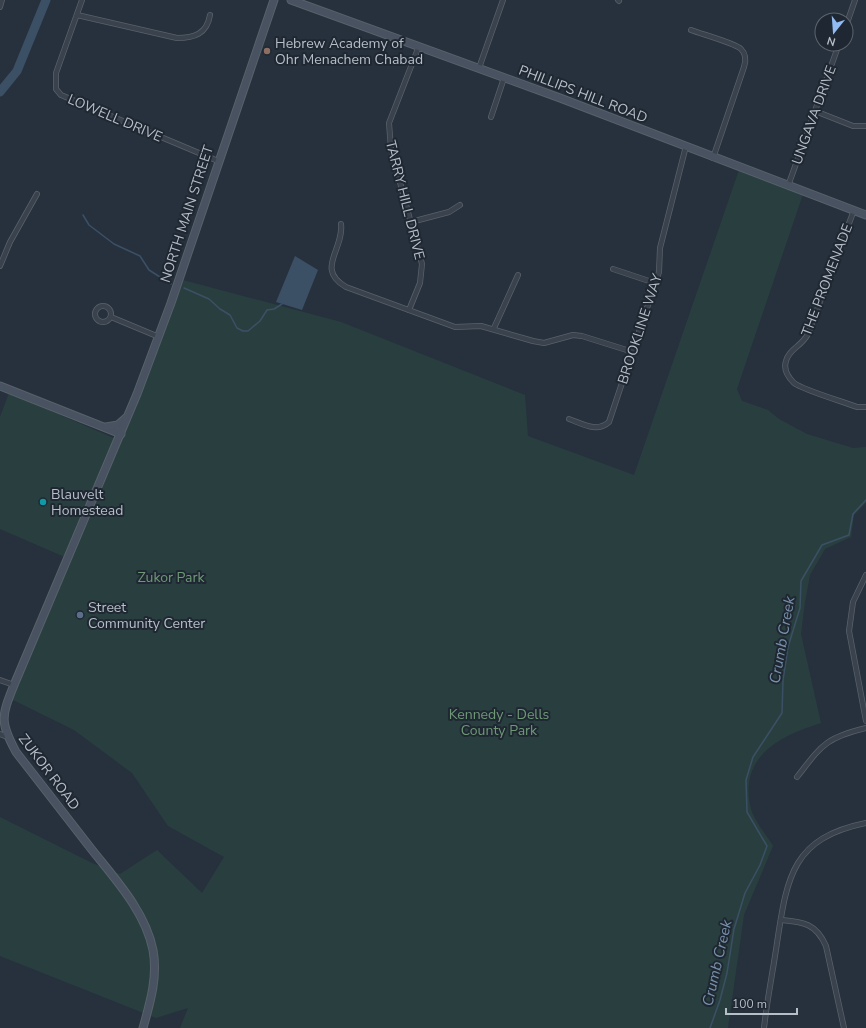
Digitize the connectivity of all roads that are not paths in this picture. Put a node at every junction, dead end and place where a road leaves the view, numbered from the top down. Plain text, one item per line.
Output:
1 (2, 0) edge
2 (82, 0) edge
3 (274, 0) edge
4 (291, 0) edge
5 (503, 0) edge
6 (855, 0) edge
7 (0, 7) edge
8 (851, 12) edge
9 (77, 15) junction
10 (210, 15) dead end
11 (691, 30) dead end
12 (419, 46) junction
13 (837, 52) edge
14 (479, 68) junction
15 (504, 78) junction
16 (815, 111) junction
17 (491, 117) dead end
18 (866, 126) edge
19 (686, 146) junction
20 (713, 158) junction
21 (218, 160) junction
22 (788, 186) junction
23 (37, 194) dead end
24 (460, 205) dead end
25 (854, 210) junction
26 (866, 215) edge
27 (411, 222) junction
28 (341, 224) dead end
29 (0, 266) edge
30 (613, 269) dead end
31 (518, 275) dead end
32 (655, 283) junction
33 (409, 310) junction
34 (111, 317) dead end
35 (494, 328) junction
36 (159, 337) junction
37 (633, 352) junction
38 (0, 386) edge
39 (866, 407) edge
40 (130, 413) junction
41 (569, 419) dead end
42 (98, 425) junction
43 (121, 434) junction
44 (866, 575) edge
45 (0, 680) edge
46 (14, 685) junction
47 (866, 721) edge
48 (866, 728) edge
49 (2, 735) edge
50 (797, 777) dead end
51 (866, 823) edge
52 (781, 920) junction
53 (144, 1028) edge
54 (764, 1028) edge
55 (844, 1028) edge

1 - 7 street
2 - 9 street, LOWELL DRIVE
3 - 21 street, NORTH MAIN STREET
4 - 12 street, PHILLIPS HILL ROAD
5 - 14 street
6 - 8 street
9 - 10 street
9 - 21 street, LOWELL DRIVE
11 - 20 street
12 - 14 street, PHILLIPS HILL ROAD
12 - 27 street, TARRY HILL DRIVE
13 - 16 street, UNGAVA DRIVE
14 - 15 street, PHILLIPS HILL ROAD
15 - 17 street
15 - 19 street, PHILLIPS HILL ROAD
16 - 18 street
16 - 22 street, UNGAVA DRIVE
19 - 20 street, PHILLIPS HILL ROAD
19 - 32 street, BROOKLINE WAY
20 - 22 street, PHILLIPS HILL ROAD
21 - 36 street, NORTH MAIN STREET
22 - 25 street, PHILLIPS HILL ROAD
23 - 29 street
24 - 27 street
25 - 26 street, PHILLIPS HILL ROAD
25 - 39 street, THE PROMENADE
27 - 33 street, TARRY HILL DRIVE
28 - 33 street
30 - 32 street
31 - 35 street
32 - 37 street, BROOKLINE WAY
33 - 35 street
34 - 36 street
35 - 37 street
36 - 40 street, NORTH MAIN STREET
37 - 41 street, BROOKLINE WAY
38 - 42 street
40 - 42 street
40 - 43 street, NORTH MAIN STREET
42 - 43 street
43 - 46 street, ZUKOR ROAD
44 - 47 street
45 - 46 street
46 - 49 street, ZUKOR ROAD
48 - 50 street
49 - 53 street, ZUKOR ROAD
51 - 52 street
52 - 54 street
52 - 55 street

